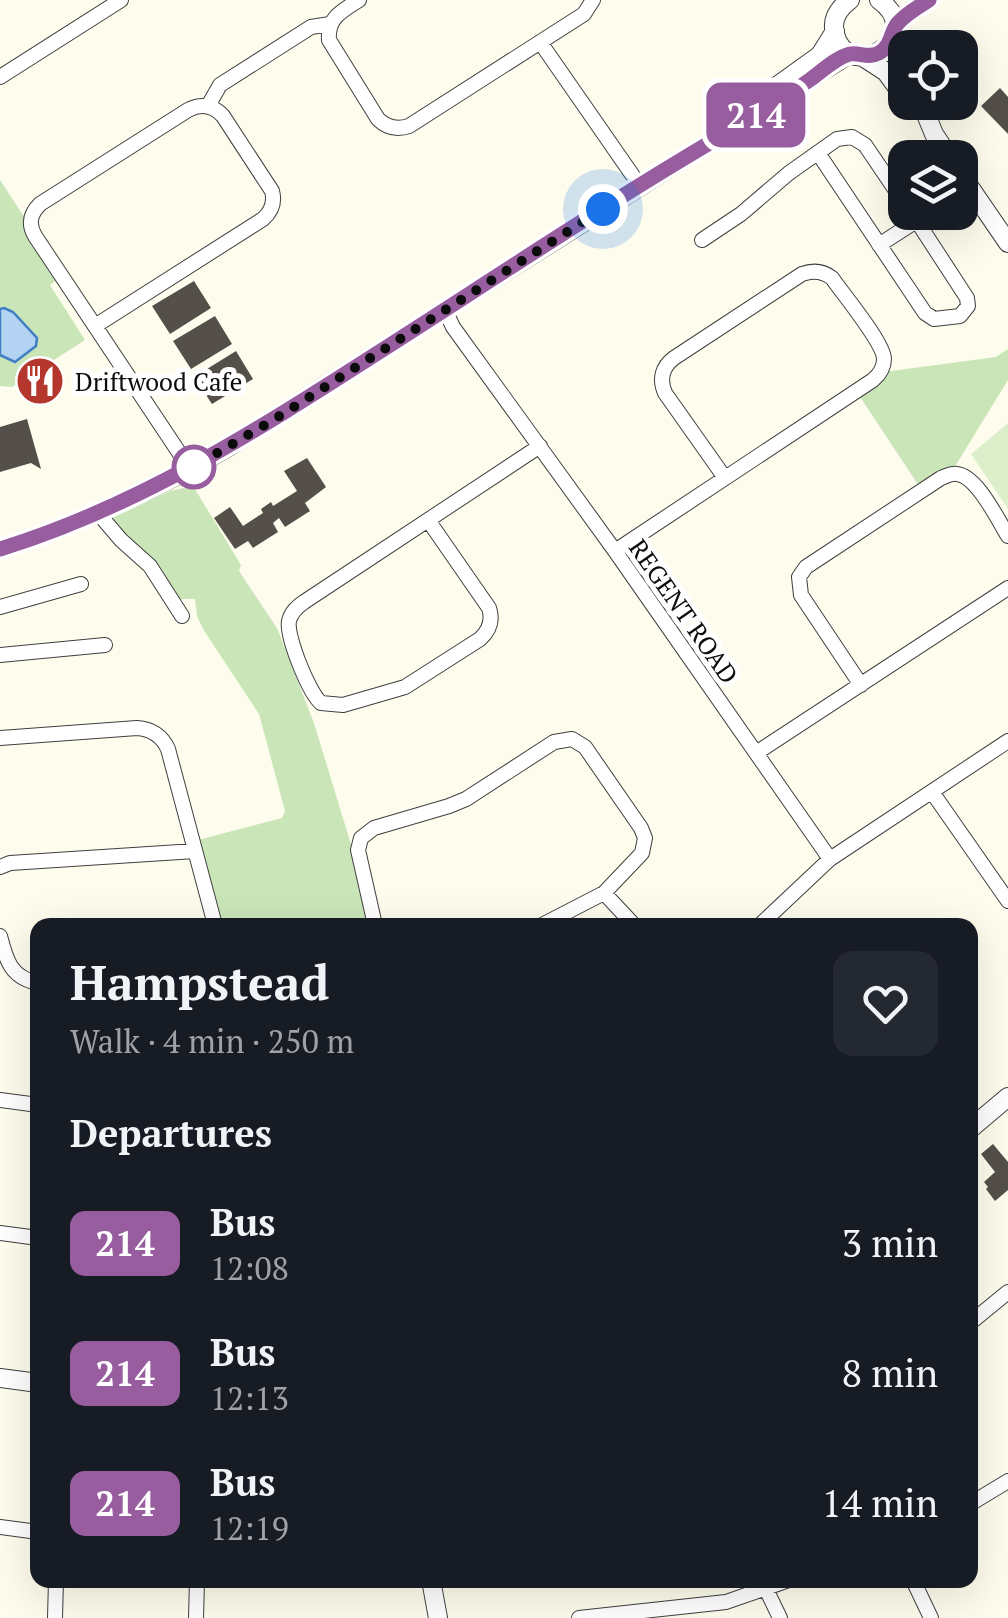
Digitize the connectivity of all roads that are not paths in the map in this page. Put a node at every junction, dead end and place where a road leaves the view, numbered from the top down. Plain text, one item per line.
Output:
1 (121, 0) edge
2 (359, 0) edge
3 (593, 0) edge
4 (829, 0) edge
5 (850, 0) edge
6 (879, 0) edge
7 (929, 0) edge
8 (330, 24) junction
9 (835, 25) junction
10 (894, 30) edge
11 (895, 30) edge
12 (540, 42) junction
13 (888, 42) edge
14 (857, 55) junction
15 (888, 75) edge
16 (0, 78) edge
17 (208, 106) junction
18 (923, 120) edge
19 (928, 120) edge
20 (933, 131) junction
21 (939, 140) edge
22 (694, 151) junction
23 (818, 153) junction
24 (888, 179) edge
25 (640, 186) junction
26 (978, 204) edge
27 (897, 230) edge
28 (923, 230) edge
29 (702, 240) dead end
30 (879, 244) junction
31 (1008, 244) edge
32 (444, 310) junction
33 (95, 326) junction
34 (540, 446) junction
35 (190, 469) junction
36 (725, 478) junction
37 (98, 513) junction
38 (428, 520) junction
39 (1008, 536) edge
40 (0, 549) edge
41 (615, 550) junction
42 (81, 584) dead end
43 (1008, 588) edge
44 (0, 607) edge
45 (182, 616) dead end
46 (105, 645) dead end
47 (0, 655) edge
48 (860, 685) junction
49 (0, 738) edge
50 (1008, 742) edge
51 (756, 753) junction
52 (932, 792) junction
53 (195, 850) junction
54 (830, 859) junction
55 (0, 867) edge
56 (604, 892) junction
57 (1008, 901) edge
58 (213, 918) edge
59 (373, 918) edge
60 (555, 918) edge
61 (628, 918) edge
62 (767, 918) edge
63 (0, 936) edge
64 (30, 981) edge
65 (1008, 1098) edge
66 (0, 1100) edge
67 (30, 1104) edge
68 (978, 1122) edge
69 (0, 1233) edge
70 (30, 1237) edge
71 (1008, 1292) edge
72 (978, 1317) edge
73 (0, 1378) edge
74 (30, 1382) edge
75 (1008, 1480) edge
76 (978, 1499) edge
77 (0, 1527) edge
78 (30, 1531) edge
79 (56, 1588) edge
80 (197, 1588) edge
81 (433, 1588) edge
82 (917, 1588) edge
83 (766, 1589) joint
84 (55, 1618) edge
85 (196, 1618) edge
86 (438, 1618) edge
87 (579, 1618) edge
88 (780, 1618) edge
89 (931, 1618) edge

1 - 16 street
2 - 8 street
3 - 12 street
4 - 9 street
5 - 9 street
6 - 10 street
7 - 11 street
8 - 12 street
8 - 17 street
9 - 14 street
9 - 22 street
12 - 25 street
13 - 14 street
14 - 15 street
14 - 22 street
17 - 33 street
17 - 33 street
18 - 20 street
19 - 20 street
20 - 21 street
22 - 25 street
23 - 24 street
23 - 29 street
23 - 30 street
25 - 32 street
26 - 31 street
27 - 30 street
28 - 30 street
32 - 34 street, REGENT ROAD
32 - 35 street
33 - 35 street
34 - 38 street
34 - 41 street, REGENT ROAD
35 - 37 street
36 - 36 street
36 - 41 street
37 - 40 street
37 - 45 street
38 - 38 street
39 - 48 street
41 - 51 street, REGENT ROAD
42 - 44 street
43 - 48 street
46 - 47 street
48 - 51 street
49 - 53 street
50 - 52 street
51 - 54 street, REGENT ROAD
52 - 54 street
52 - 57 street
53 - 55 street
53 - 58 street
54 - 62 street
56 - 59 street
56 - 60 street
56 - 61 street
63 - 64 street
65 - 68 street
66 - 67 street
69 - 70 street
71 - 72 street
73 - 74 street
75 - 76 street
77 - 78 street
79 - 84 street
80 - 85 street
81 - 86 street
82 - 89 street
83 - 87 street
83 - 88 street

